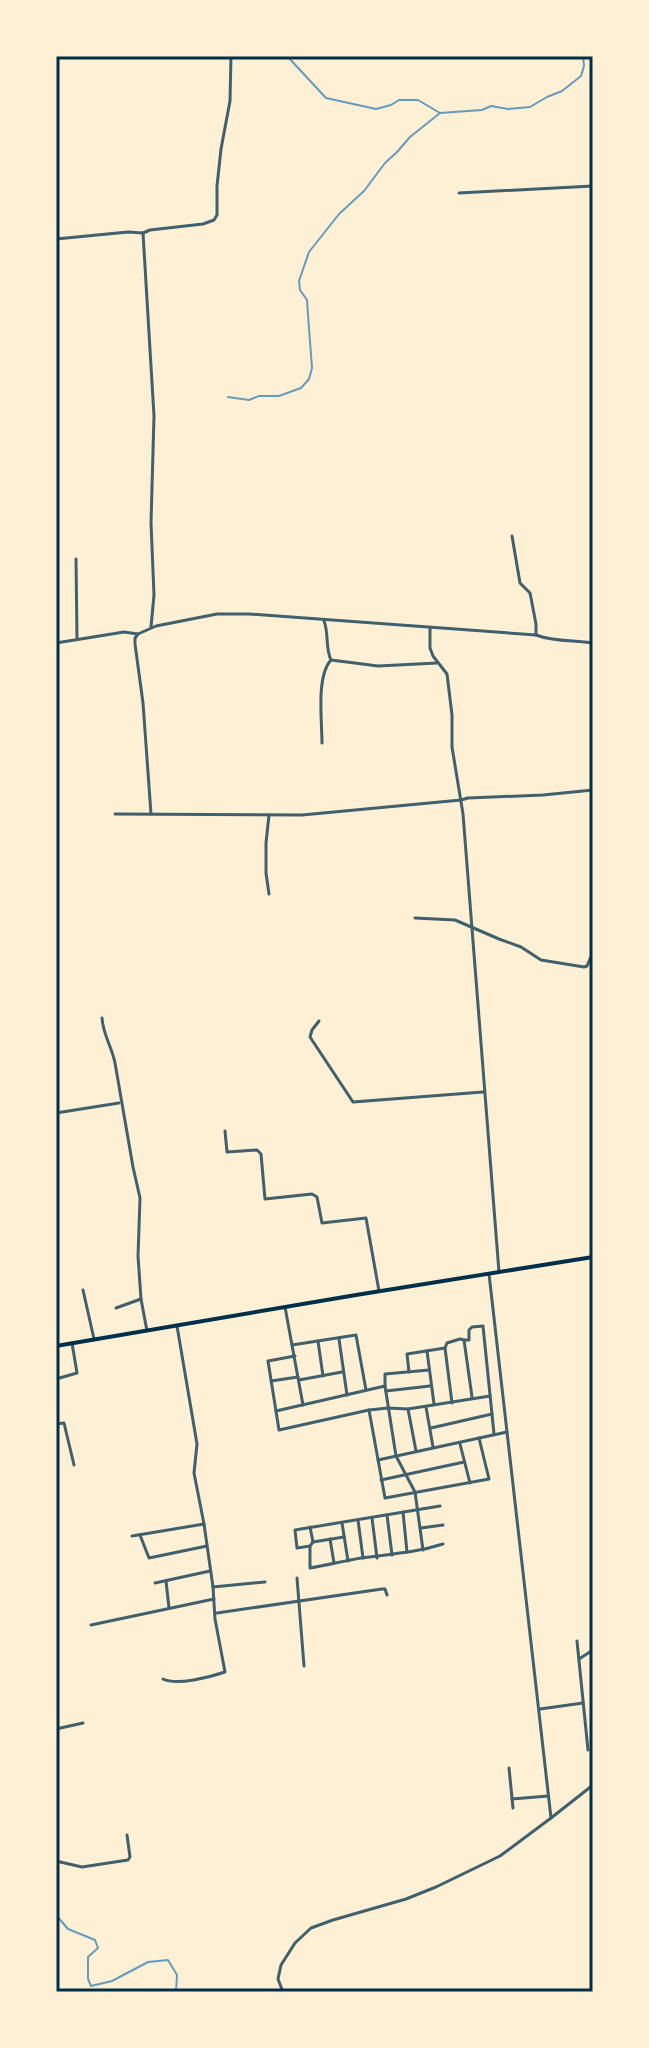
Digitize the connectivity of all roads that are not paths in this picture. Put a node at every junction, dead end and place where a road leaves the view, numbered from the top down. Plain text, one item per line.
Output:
1 (231, 56) edge
2 (593, 186) edge
3 (459, 193) dead end
4 (143, 233) junction
5 (56, 239) edge
6 (512, 536) dead end
7 (76, 559) dead end
8 (322, 619) junction
9 (151, 627) junction
10 (430, 628) junction
11 (138, 634) junction
12 (536, 635) junction
13 (77, 639) junction
14 (56, 643) edge
15 (593, 643) edge
16 (331, 660) junction
17 (437, 663) junction
18 (322, 743) dead end
19 (593, 790) edge
20 (461, 800) junction
21 (115, 814) dead end
22 (151, 814) junction
23 (269, 815) junction
24 (269, 894) dead end
25 (415, 918) dead end
26 (472, 927) junction
27 (593, 952) edge
28 (102, 1018) dead end
29 (319, 1021) dead end
30 (484, 1092) junction
31 (121, 1104) junction
32 (56, 1113) edge
33 (225, 1131) dead end
34 (593, 1257) edge
35 (499, 1272) junction
36 (489, 1274) junction
37 (83, 1290) dead end
38 (379, 1291) junction
39 (141, 1299) junction
40 (285, 1307) junction
41 (116, 1308) dead end
42 (177, 1326) junction
43 (147, 1331) junction
44 (338, 1337) junction
45 (56, 1339) edge
46 (94, 1339) junction
47 (464, 1340) junction
48 (318, 1341) junction
49 (72, 1343) junction
50 (292, 1345) junction
51 (57, 1346) edge
52 (445, 1348) junction
53 (427, 1351) junction
54 (295, 1356) junction
55 (429, 1370) junction
56 (344, 1372) junction
57 (409, 1372) junction
58 (323, 1376) junction
59 (299, 1378) junction
60 (56, 1379) edge
61 (271, 1381) junction
62 (431, 1386) junction
63 (385, 1388) junction
64 (366, 1390) junction
65 (347, 1395) junction
66 (490, 1396) junction
67 (472, 1399) junction
68 (452, 1403) junction
69 (434, 1404) junction
70 (303, 1405) junction
71 (426, 1406) junction
72 (388, 1408) junction
73 (408, 1409) junction
74 (369, 1410) junction
75 (276, 1411) junction
76 (492, 1414) junction
77 (56, 1424) edge
78 (431, 1428) junction
79 (507, 1432) junction
80 (494, 1434) junction
81 (479, 1438) junction
82 (459, 1442) junction
83 (433, 1447) junction
84 (416, 1451) junction
85 (396, 1456) junction
86 (377, 1460) junction
87 (464, 1462) junction
88 (74, 1465) dead end
89 (406, 1475) junction
90 (381, 1480) junction
91 (470, 1483) junction
92 (415, 1492) junction
93 (440, 1506) dead end
94 (418, 1510) junction
95 (403, 1512) junction
96 (387, 1515) junction
97 (372, 1517) junction
98 (358, 1520) junction
99 (342, 1523) junction
100 (204, 1524) junction
101 (443, 1525) dead end
102 (310, 1527) junction
103 (421, 1528) junction
104 (140, 1535) junction
105 (132, 1536) dead end
106 (344, 1537) junction
107 (330, 1539) junction
108 (312, 1544) junction
109 (443, 1544) dead end
110 (207, 1546) junction
111 (423, 1550) junction
112 (407, 1552) junction
113 (392, 1555) junction
114 (363, 1558) junction
115 (377, 1558) junction
116 (348, 1561) junction
117 (334, 1563) junction
118 (211, 1571) junction
119 (297, 1578) dead end
120 (166, 1581) junction
121 (265, 1582) dead end
122 (155, 1583) dead end
123 (213, 1587) junction
124 (387, 1595) dead end
125 (214, 1599) junction
126 (299, 1601) junction
127 (169, 1608) junction
128 (215, 1614) junction
129 (91, 1625) dead end
130 (577, 1641) dead end
131 (593, 1650) edge
132 (579, 1659) junction
133 (304, 1666) dead end
134 (163, 1679) dead end
135 (583, 1703) junction
136 (540, 1709) junction
137 (83, 1723) dead end
138 (56, 1729) edge
139 (593, 1746) edge
140 (509, 1768) dead end
141 (593, 1785) edge
142 (549, 1796) junction
143 (512, 1799) junction
144 (513, 1808) dead end
145 (551, 1818) junction
146 (127, 1835) dead end
147 (56, 1861) edge
148 (283, 1992) edge

1 - 4 street
2 - 3 street
4 - 5 street
4 - 9 street
6 - 12 street
7 - 13 street
8 - 9 street
8 - 10 street
8 - 16 street
9 - 11 street
10 - 12 street
10 - 17 street
11 - 13 street
11 - 22 street
12 - 15 street
13 - 14 street
16 - 17 street
16 - 18 street
17 - 20 street
19 - 20 street
20 - 23 street
20 - 26 street
21 - 22 street
22 - 23 street
23 - 24 street
25 - 26 street
26 - 27 street
26 - 30 street
28 - 31 street
29 - 30 street
30 - 35 street
31 - 32 street
31 - 39 street
33 - 38 street
34 - 35 main road
35 - 36 main road
36 - 38 main road
36 - 79 street
37 - 46 street
38 - 40 main road
39 - 41 street
39 - 43 street
40 - 42 main road
40 - 50 street
42 - 43 main road
42 - 100 street
43 - 46 main road
44 - 48 street
44 - 56 street
44 - 64 street
45 - 51 street
46 - 49 main road
47 - 52 street
47 - 66 street
47 - 67 street
48 - 50 street
48 - 58 street
49 - 51 main road
49 - 60 street
50 - 54 street
52 - 53 street
52 - 68 street
53 - 55 street
53 - 57 street
54 - 59 street
54 - 61 street
55 - 57 street
55 - 62 street
56 - 58 street
56 - 65 street
57 - 63 street
58 - 59 street
59 - 61 street
59 - 70 street
61 - 75 street
62 - 63 street
62 - 69 street
63 - 64 street
63 - 72 street
64 - 65 street
65 - 70 street
66 - 67 street
66 - 76 street
67 - 68 street
68 - 69 street
69 - 71 street
70 - 75 street
71 - 73 street
71 - 78 street
72 - 73 street
72 - 74 street
72 - 85 street
73 - 84 street
74 - 75 street
74 - 86 street
76 - 78 street
76 - 80 street
77 - 88 street
78 - 83 street
79 - 80 street
79 - 136 street
80 - 81 street
81 - 82 street
81 - 91 street
82 - 83 street
82 - 87 street
83 - 84 street
84 - 85 street
85 - 86 street
85 - 89 street
86 - 90 street
87 - 89 street
87 - 91 street
89 - 90 street
89 - 92 street
90 - 92 street
91 - 92 street
92 - 94 street
93 - 94 street
94 - 95 street
94 - 103 street
95 - 96 street
95 - 112 street
96 - 97 street
96 - 113 street
97 - 98 street
97 - 115 street
98 - 99 street
98 - 114 street
99 - 102 street
99 - 106 street
100 - 104 street
100 - 110 street
101 - 103 street
102 - 108 street
102 - 108 street
103 - 111 street
104 - 105 street
104 - 110 street
106 - 107 street
106 - 116 street
107 - 108 street
107 - 117 street
108 - 117 street
109 - 111 street
110 - 118 street
111 - 112 street
112 - 113 street
113 - 115 street
114 - 115 street
114 - 116 street
116 - 117 street
118 - 120 street
118 - 123 street
119 - 126 street
120 - 122 street
120 - 127 street
121 - 123 street
123 - 125 street
124 - 126 street
125 - 127 street
125 - 128 street
126 - 128 street
126 - 133 street
127 - 129 street
128 - 134 street
130 - 132 street
131 - 132 street
132 - 135 street
135 - 136 street
135 - 139 street
136 - 142 street
137 - 138 street
140 - 143 street
141 - 145 street
142 - 143 street
142 - 145 street
143 - 144 street
145 - 148 street
146 - 147 street

